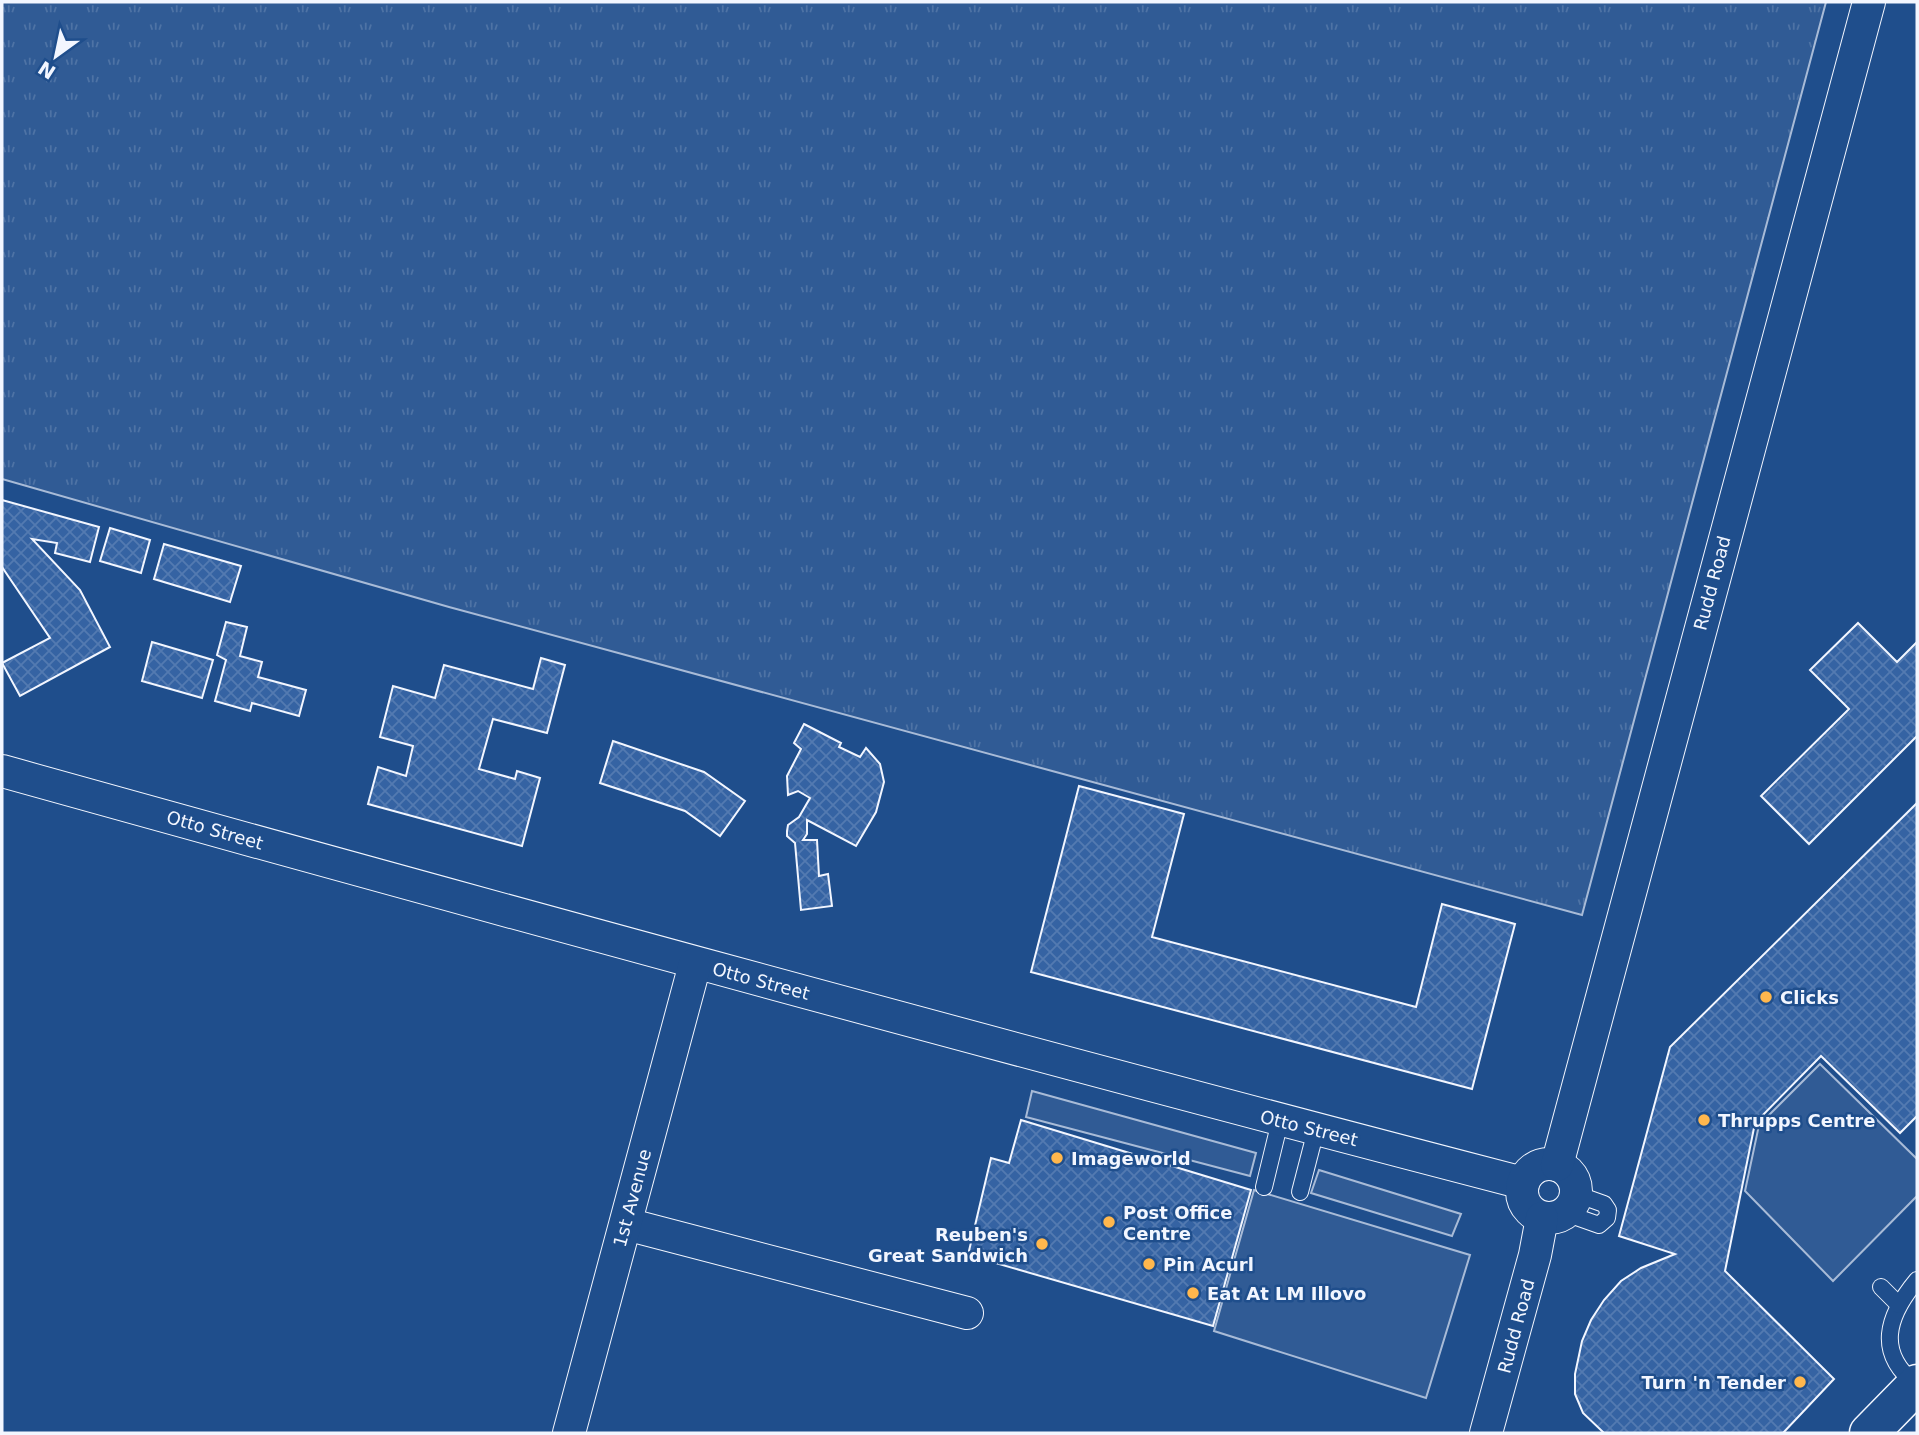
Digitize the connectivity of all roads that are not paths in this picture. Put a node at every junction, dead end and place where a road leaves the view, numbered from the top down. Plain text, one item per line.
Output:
1 (1869, 2) edge
2 (2, 771) edge
3 (695, 964) junction
4 (1280, 1121) junction
5 (1316, 1130) junction
6 (1557, 1165) junction
7 (1522, 1183) junction
8 (1264, 1187) dead end
9 (1300, 1192) dead end
10 (1561, 1208) junction
11 (626, 1224) junction
12 (1917, 1280) edge
13 (1881, 1287) dead end
14 (1899, 1305) junction
15 (967, 1313) dead end
16 (1917, 1385) edge
17 (569, 1433) edge
18 (1486, 1433) edge
19 (1869, 1433) edge

1 - 6 street, Rudd Road
2 - 3 street, Otto Street
3 - 4 street, Otto Street
3 - 11 street, 1st Avenue
4 - 5 street, Otto Street
4 - 8 lane
5 - 7 street, Otto Street
5 - 9 lane
6 - 7 street
6 - 10 street
7 - 10 street
10 - 18 street, Rudd Road
11 - 15 street
11 - 17 street, 1st Avenue
12 - 14 lane
13 - 14 lane
14 - 16 lane
16 - 19 main road

